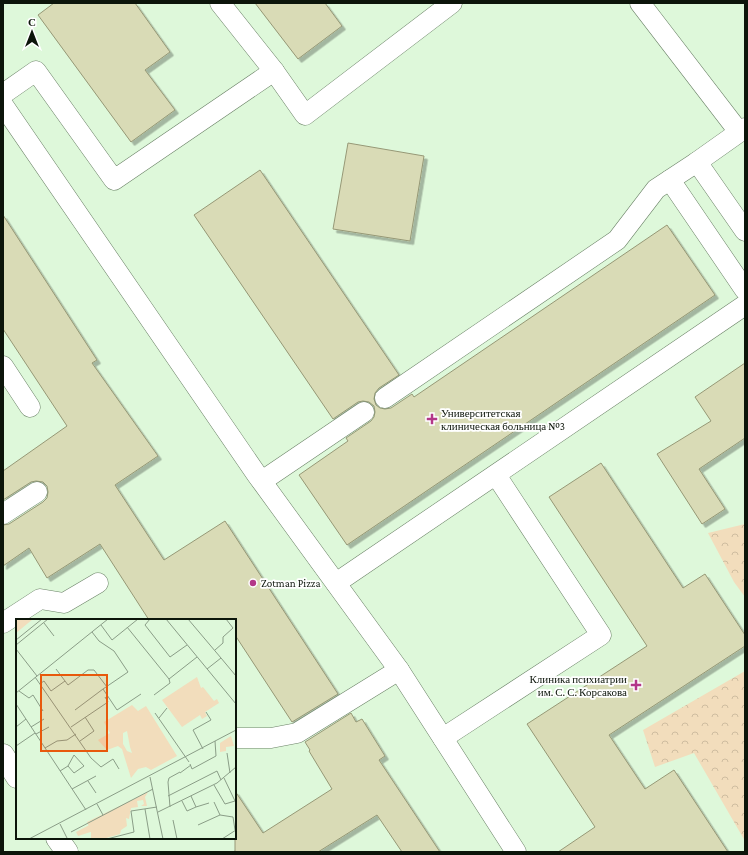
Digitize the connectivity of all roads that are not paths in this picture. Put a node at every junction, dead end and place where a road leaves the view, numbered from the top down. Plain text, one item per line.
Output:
1 (220, 3) edge
2 (452, 3) edge
3 (640, 3) edge
4 (274, 71) junction
5 (3, 94) edge
6 (3, 105) edge
7 (742, 130) edge
8 (696, 162) junction
9 (670, 180) junction
10 (745, 231) edge
11 (745, 290) edge
12 (745, 305) edge
13 (3, 366) edge
14 (385, 398) dead end
15 (30, 407) dead end
16 (364, 412) dead end
17 (496, 475) junction
18 (262, 481) junction
19 (37, 492) dead end
20 (3, 514) edge
21 (98, 583) dead end
22 (336, 583) junction
23 (3, 623) edge
24 (399, 670) junction
25 (236, 738) edge
26 (443, 738) junction
27 (3, 756) edge
28 (16, 776) edge
29 (58, 839) edge
30 (67, 852) edge
31 (516, 852) edge

1 - 4 lane
2 - 4 lane
3 - 7 lane
4 - 5 lane
6 - 18 lane
7 - 8 lane
8 - 9 lane
8 - 10 lane
9 - 11 lane
9 - 14 lane
12 - 17 lane
13 - 15 lane
16 - 18 lane
17 - 22 lane
17 - 26 lane
18 - 22 lane
19 - 20 lane
21 - 23 lane
22 - 24 lane
24 - 25 lane
24 - 26 lane
26 - 31 lane
27 - 28 street
29 - 30 street

